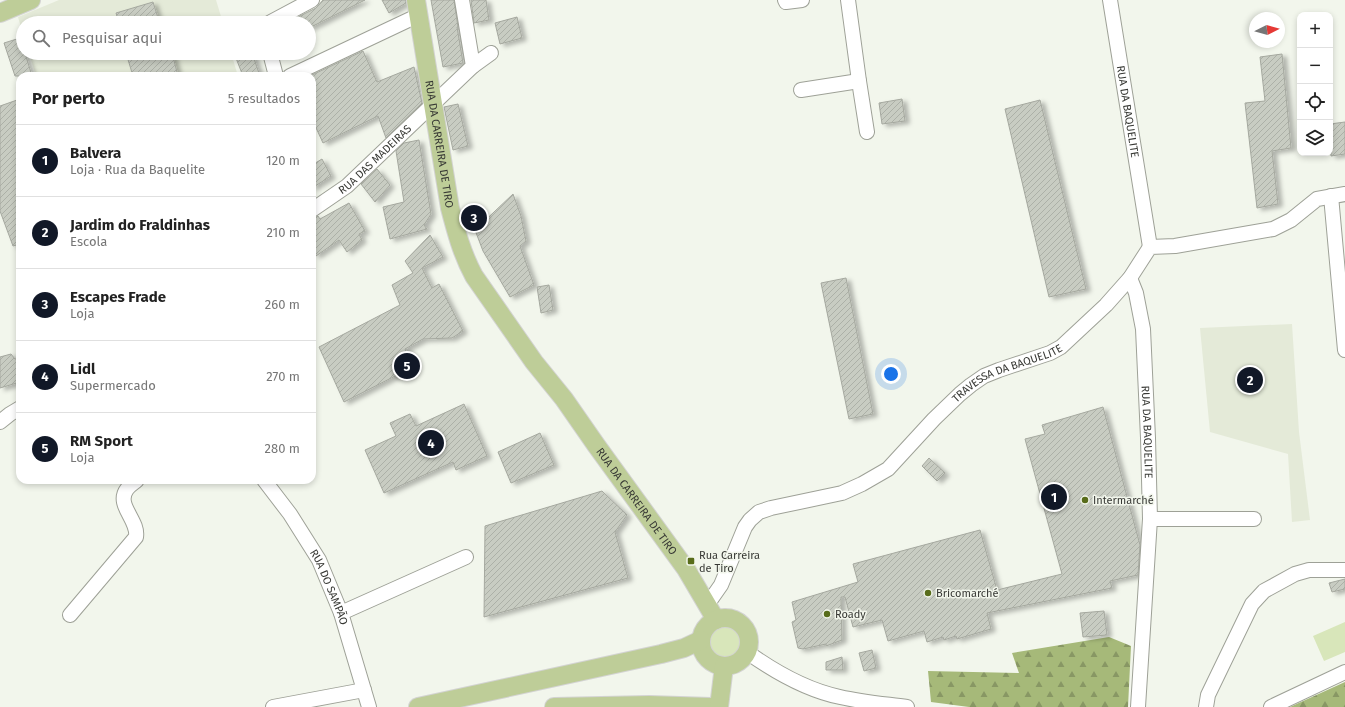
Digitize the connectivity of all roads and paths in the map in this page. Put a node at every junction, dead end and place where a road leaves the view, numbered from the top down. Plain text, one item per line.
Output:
1 (31, 0) edge
2 (312, 0) edge
3 (462, 0) edge
4 (785, 0) edge
5 (802, 0) edge
6 (848, 0) edge
7 (1110, 0) edge
8 (417, 7) edge
9 (0, 13) edge
10 (283, 16) edge
11 (491, 53) dead end
12 (272, 60) edge
13 (473, 66) junction
14 (275, 72) edge
15 (297, 72) edge
16 (859, 81) junction
17 (801, 90) dead end
18 (433, 104) junction
19 (867, 132) dead end
20 (1338, 195) edge
21 (316, 207) edge
22 (1150, 247) junction
23 (1130, 278) junction
24 (1345, 350) edge
25 (16, 410) edge
26 (0, 422) edge
27 (132, 484) edge
28 (267, 484) edge
29 (1150, 519) junction
30 (1254, 519) dead end
31 (466, 557) dead end
32 (1345, 570) edge
33 (712, 612) junction
34 (341, 613) junction
35 (70, 615) dead end
36 (701, 640) junction
37 (747, 652) junction
38 (724, 666) junction
39 (1345, 672) edge
40 (364, 690) junction
41 (645, 706) edge
42 (705, 706) edge
43 (273, 707) edge
44 (369, 707) edge
45 (418, 707) edge
46 (554, 707) edge
47 (719, 707) edge
48 (907, 707) edge
49 (1138, 707) edge
50 (1206, 707) edge
51 (1271, 707) edge

1 - 9 main road
2 - 10 street
3 - 13 street
4 - 5 street
6 - 16 street
7 - 22 street, RUA DA BAQUELITE
8 - 15 street
8 - 18 main road, RUA DA CARREIRA DE TIRO
11 - 13 street, RUA DAS MADEIRAS
12 - 14 street
13 - 18 street, RUA DAS MADEIRAS
16 - 17 street
16 - 19 street
18 - 21 street, RUA DAS MADEIRAS
18 - 33 main road, RUA DA CARREIRA DE TIRO
20 - 22 street
20 - 24 street
22 - 23 street, TRAVESSA DA BAQUELITE
23 - 29 street, RUA DA BAQUELITE
23 - 33 street, TRAVESSA DA BAQUELITE
25 - 26 street
27 - 35 street
28 - 34 street, RUA DO SAMPÃO
29 - 30 street
29 - 49 street, RUA DA BAQUELITE
31 - 34 street
32 - 50 street
33 - 36 main road
33 - 37 main road
34 - 40 street, RUA DO SAMPÃO
36 - 38 main road
36 - 45 main road
37 - 38 main road
37 - 48 street
38 - 47 main road
39 - 51 street
40 - 43 street
40 - 44 street, RUA DO SAMPÃO
41 - 42 main road
41 - 46 main road

